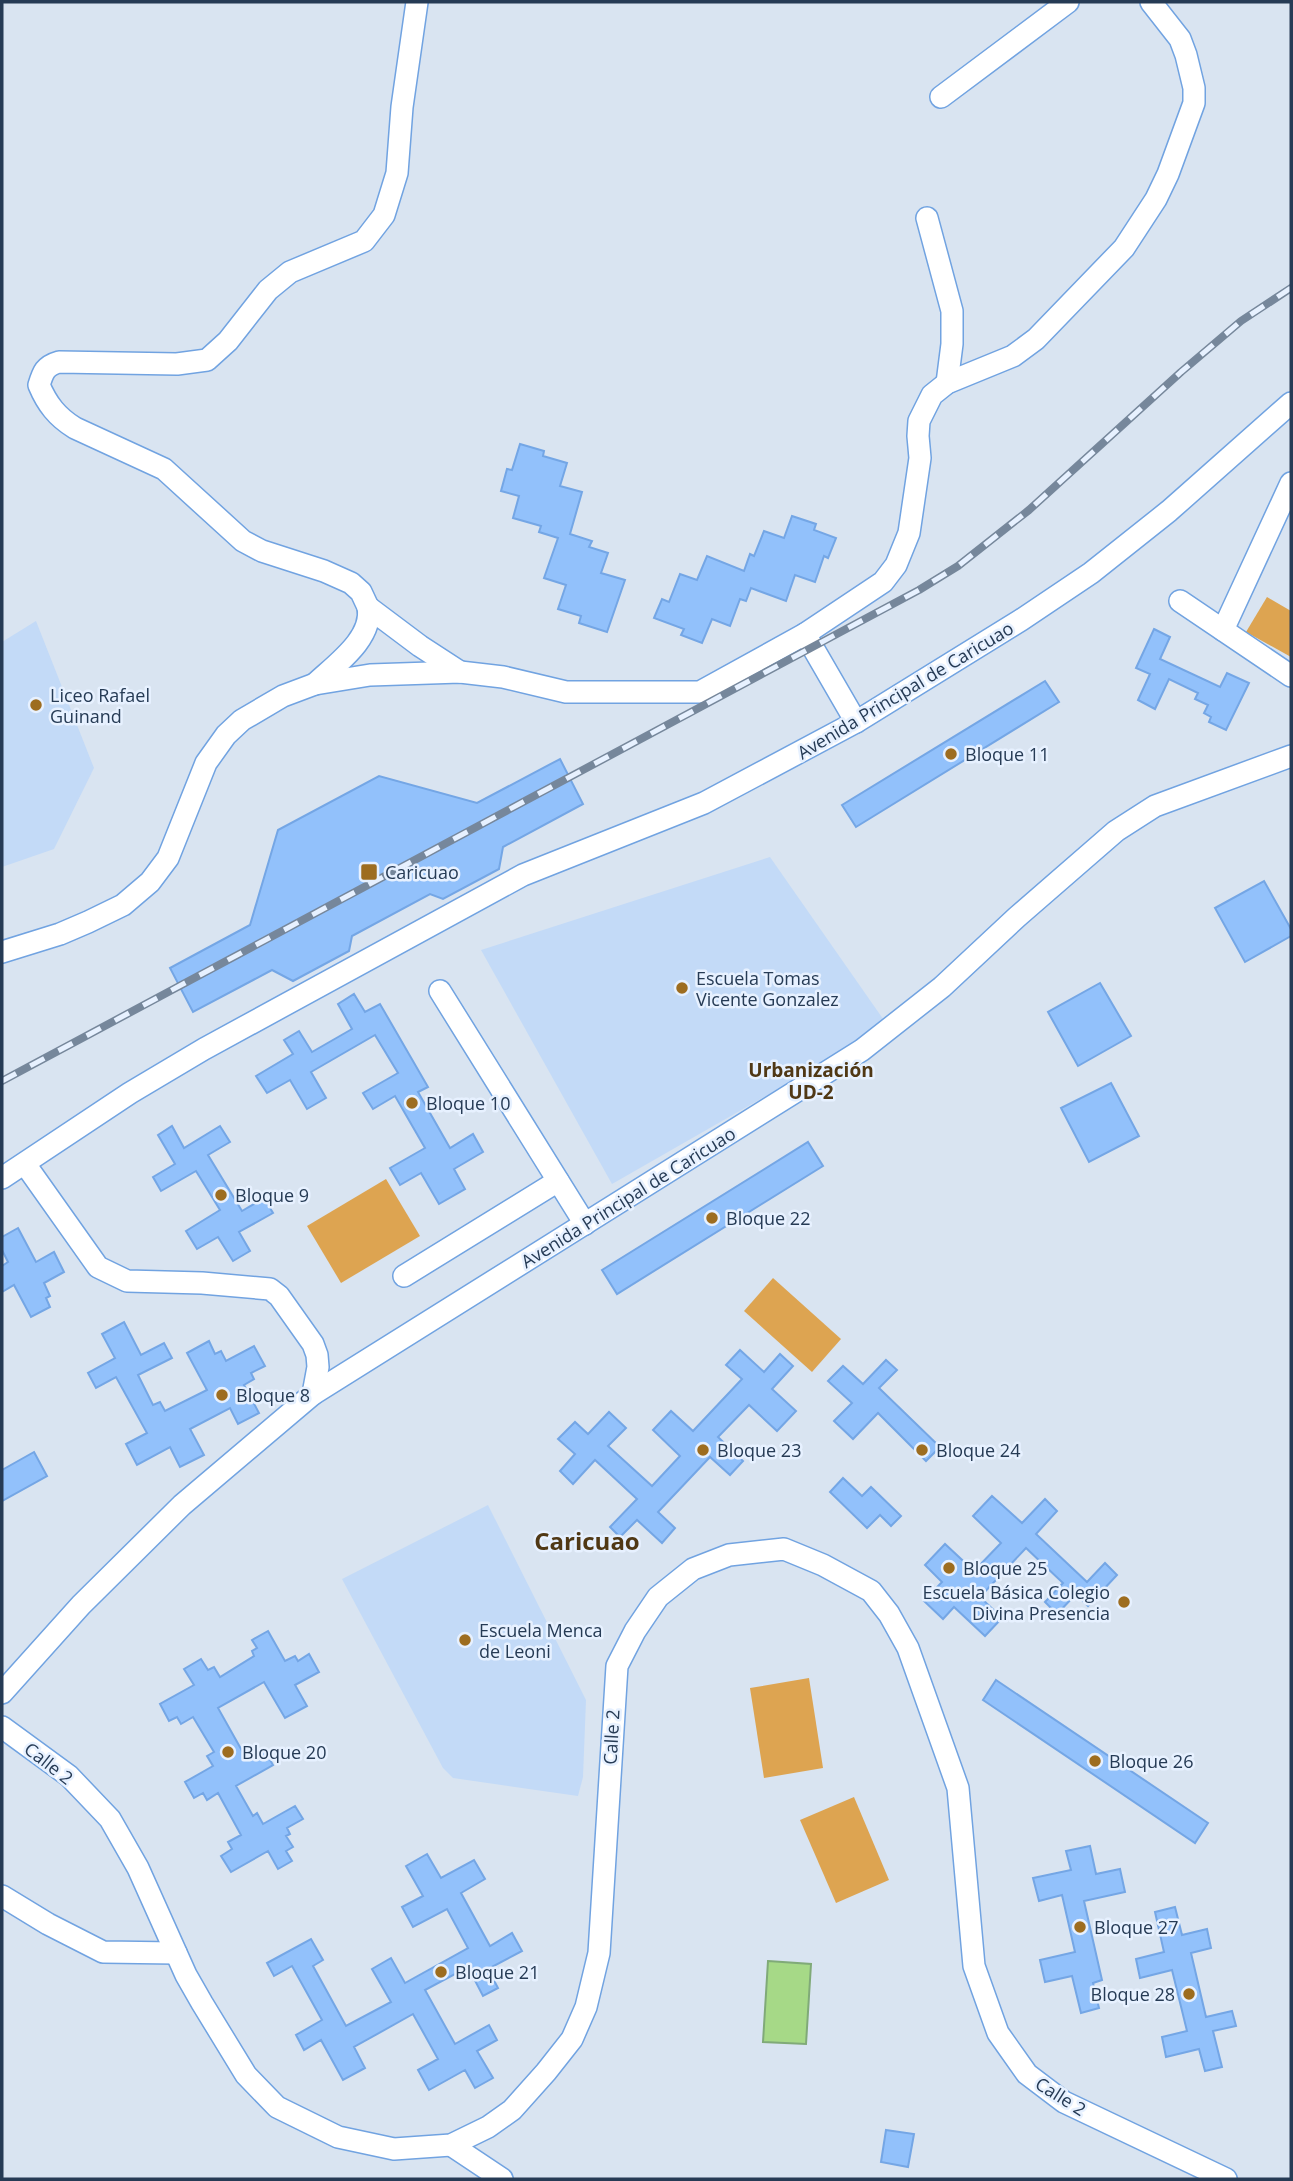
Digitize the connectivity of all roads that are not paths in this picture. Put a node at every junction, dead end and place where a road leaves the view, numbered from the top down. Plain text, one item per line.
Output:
1 (417, 2) edge
2 (1068, 2) edge
3 (1154, 3) edge
4 (941, 97) dead end
5 (927, 218) dead end
6 (947, 383) junction
7 (1291, 402) edge
8 (1291, 483) edge
9 (1180, 601) dead end
10 (368, 607) junction
11 (1223, 630) junction
12 (805, 634) junction
13 (460, 672) junction
14 (1291, 676) edge
15 (315, 684) junction
16 (856, 722) junction
17 (1291, 756) edge
18 (2, 952) edge
19 (440, 991) dead end
20 (25, 1164) junction
21 (2, 1178) edge
22 (558, 1181) junction
23 (585, 1224) junction
24 (404, 1276) dead end
25 (313, 1394) junction
26 (2, 1693) edge
27 (2, 1727) edge
28 (2, 1896) edge
29 (176, 1953) junction
30 (452, 2145) junction
31 (502, 2179) edge
32 (1226, 2179) edge

1 - 10 street
2 - 4 street
3 - 6 street
5 - 6 street
6 - 12 street
7 - 16 street, Avenida Principal de Caricuao
8 - 11 street
9 - 11 street
10 - 13 street
10 - 15 street
11 - 14 street
12 - 13 street
12 - 16 street
13 - 15 street
15 - 18 street
16 - 20 street, Avenida Principal de Caricuao
17 - 23 street, Avenida Principal de Caricuao
19 - 22 street
20 - 21 street, Avenida Principal de Caricuao
20 - 25 street
22 - 23 street
22 - 24 street
23 - 25 street, Avenida Principal de Caricuao
25 - 26 street, Avenida Principal de Caricuao
27 - 29 street, Calle 2
28 - 29 street
29 - 30 street, Calle 2
30 - 31 street
30 - 32 street, Calle 2

